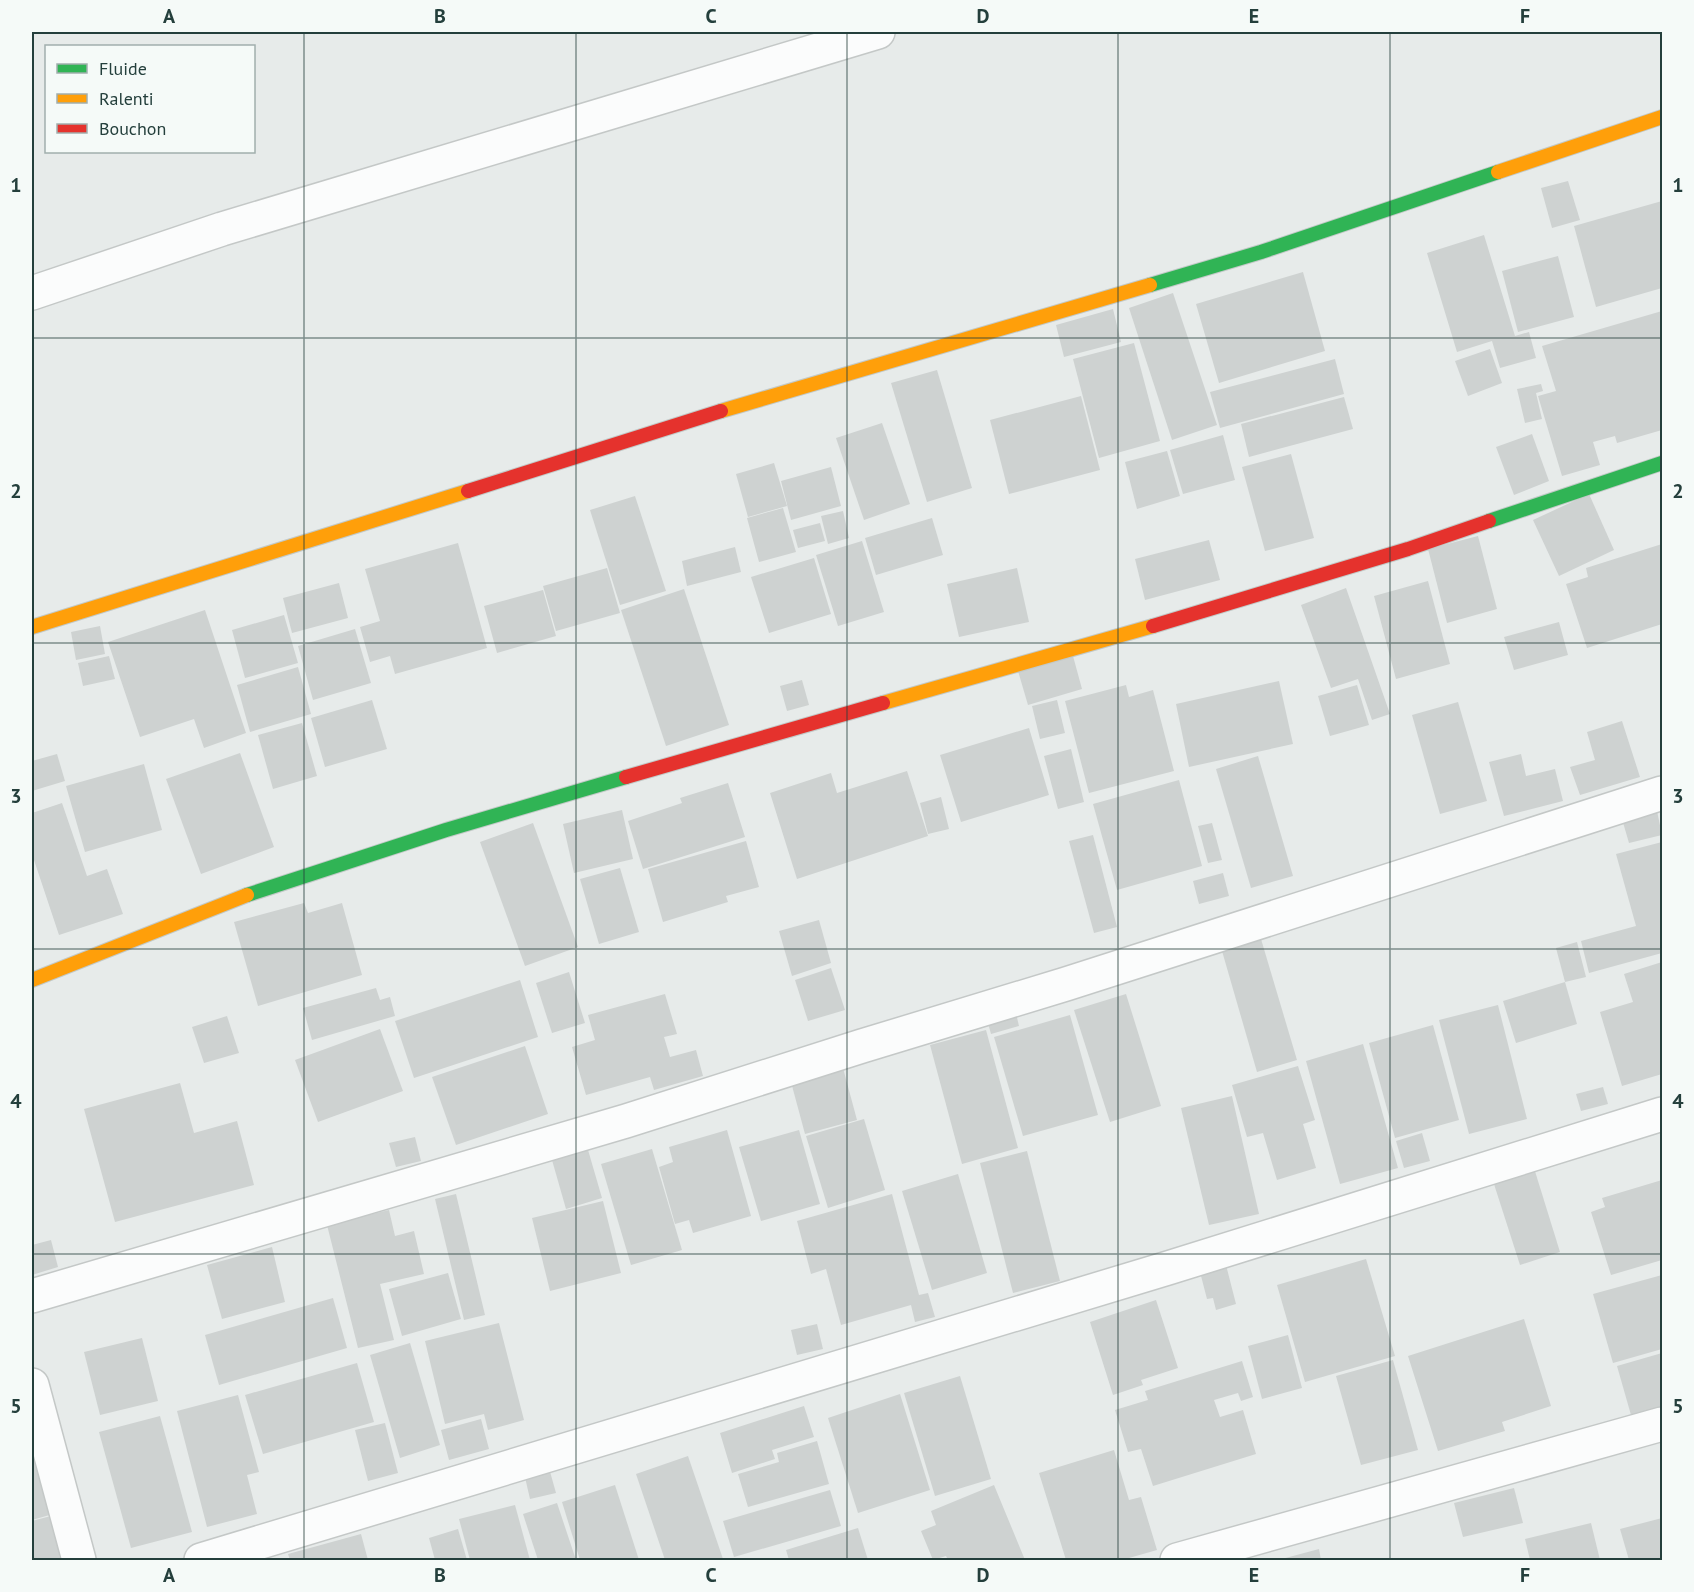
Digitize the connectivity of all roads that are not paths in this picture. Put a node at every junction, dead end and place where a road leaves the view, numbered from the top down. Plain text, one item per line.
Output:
1 (878, 32) edge
2 (1662, 117) edge
3 (32, 293) edge
4 (1662, 463) edge
5 (32, 627) edge
6 (1662, 793) edge
7 (32, 980) edge
8 (1662, 1114) edge
9 (32, 1296) edge
10 (32, 1385) edge
11 (1662, 1424) edge
12 (79, 1560) edge
13 (201, 1560) edge
14 (1177, 1560) edge

1 - 3 street
2 - 5 street
4 - 7 street
6 - 9 street
8 - 13 street
10 - 12 street
11 - 14 street

